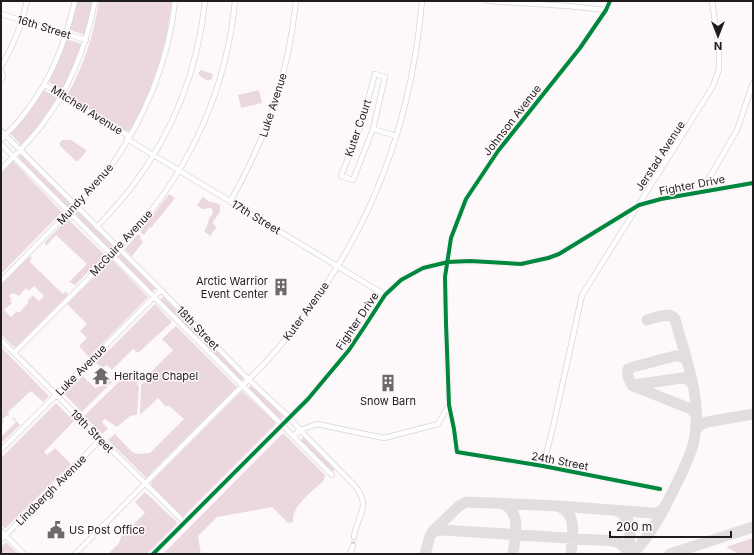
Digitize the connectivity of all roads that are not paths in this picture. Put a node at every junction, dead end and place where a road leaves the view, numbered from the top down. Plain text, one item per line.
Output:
1 (27, 1) edge
2 (75, 1) edge
3 (95, 1) edge
4 (175, 1) edge
5 (205, 1) edge
6 (235, 1) edge
7 (296, 1) edge
8 (422, 1) edge
9 (488, 1) edge
10 (610, 1) edge
11 (712, 1) edge
12 (568, 4) edge
13 (606, 10) junction
14 (1, 14) edge
15 (23, 20) junction
16 (66, 34) junction
17 (86, 40) junction
18 (1, 69) edge
19 (1, 80) edge
20 (753, 83) edge
21 (45, 84) junction
22 (62, 96) junction
23 (373, 129) junction
24 (1, 131) edge
25 (5, 135) junction
26 (396, 136) junction
27 (128, 138) junction
28 (1, 140) edge
29 (1, 144) edge
30 (20, 150) junction
31 (153, 155) junction
32 (13, 156) junction
33 (1, 169) edge
34 (179, 171) junction
35 (753, 183) edge
36 (701, 192) junction
37 (230, 202) junction
38 (639, 205) junction
39 (76, 206) junction
40 (70, 212) junction
41 (98, 227) junction
42 (119, 248) junction
43 (112, 255) junction
44 (448, 262) junction
45 (338, 267) junction
46 (1, 281) edge
47 (161, 290) junction
48 (384, 295) junction
49 (154, 297) junction
50 (204, 335) junction
51 (1, 340) edge
52 (199, 342) junction
53 (14, 353) junction
54 (249, 380) junction
55 (243, 386) junction
56 (56, 395) junction
57 (448, 405) junction
58 (290, 418) junction
59 (282, 425) junction
60 (300, 430) junction
61 (293, 436) junction
62 (101, 439) junction
63 (1, 450) edge
64 (457, 452) joint
65 (543, 466) junction
66 (332, 475) dead end
67 (145, 484) junction
68 (660, 489) dead end
69 (184, 522) junction
70 (1, 531) edge
71 (6, 536) junction
72 (354, 537) tunnel mouth
73 (1, 540) edge
74 (353, 546) tunnel mouth
75 (24, 554) edge
76 (75, 554) edge
77 (153, 554) edge
78 (350, 554) edge

1 - 15 street
2 - 16 street
3 - 17 street
4 - 27 street, Mundy Avenue
5 - 31 street
6 - 34 street, McGuire Avenue
7 - 37 street, Luke Avenue
8 - 26 street, Kuter Avenue
9 - 12 street
10 - 13 street, Johnson Avenue
11 - 38 street, Jerstad Avenue
12 - 13 street
13 - 44 street, Johnson Avenue
14 - 15 street, 16th Street
15 - 16 street, 16th Street
15 - 18 street
16 - 17 street, 16th Street
16 - 21 street
17 - 22 street
18 - 19 street
20 - 36 street
21 - 22 street, Mitchell Avenue
21 - 25 street
22 - 27 street, Mitchell Avenue
22 - 30 street
23 - 23 street, Kuter Court
23 - 26 street, Kuter Court
24 - 25 street, 18th Street
25 - 28 street
25 - 30 street, 18th Street
26 - 45 street, Kuter Avenue
27 - 31 street, 17th Street
27 - 39 street, Mundy Avenue
29 - 32 street, 18th Street
30 - 32 street
30 - 39 street, 18th Street
31 - 34 street, 17th Street
31 - 41 street
32 - 33 street
32 - 40 street, 18th Street
34 - 37 street, 17th Street
34 - 42 street, McGuire Avenue
35 - 36 street, Fighter Drive
36 - 38 street, Fighter Drive
37 - 45 street, 17th Street
38 - 44 street, Fighter Drive
38 - 65 street, Jerstad Avenue
39 - 40 street, Mundy Avenue
39 - 41 street, 18th Street
40 - 43 street, 18th Street
40 - 46 street, Mundy Avenue
41 - 42 street, 18th Street
42 - 43 street, McGuire Avenue
42 - 47 street, 18th Street
43 - 49 street, 18th Street
43 - 53 street, McGuire Avenue
44 - 48 street, Fighter Drive
44 - 57 street, Johnson Avenue
45 - 48 street, 17th Street
45 - 54 street, Kuter Avenue
47 - 49 street, Luke Avenue
47 - 50 street, 18th Street
48 - 58 street, Fighter Drive
49 - 52 street, 18th Street
49 - 56 street, Luke Avenue
50 - 52 street
50 - 54 street, 18th Street
51 - 53 street, 19th Street
52 - 55 street, 18th Street
53 - 56 street, 19th Street
54 - 55 street, Kuter Avenue
54 - 58 street, 18th Street
55 - 59 street, 18th Street
55 - 67 street, Kuter Avenue
56 - 62 street, 19th Street
56 - 63 street, Luke Avenue
57 - 60 street
57 - 64 street, Johnson Avenue
58 - 59 street, Fighter Drive
58 - 60 street, 18th Street
59 - 61 street, 18th Street
59 - 69 street, Fighter Drive
60 - 61 street
60 - 72 street, 18th Street
61 - 66 street, 18th Street
62 - 67 street, 19th Street
62 - 71 street, Lindbergh Avenue
64 - 65 street, 24th Street
65 - 68 street, 24th Street
67 - 69 street, 19th Street
67 - 76 street, Kuter Avenue
69 - 77 street, Fighter Drive
70 - 71 street
71 - 73 street, Lindbergh Avenue
71 - 75 street
74 - 78 street

